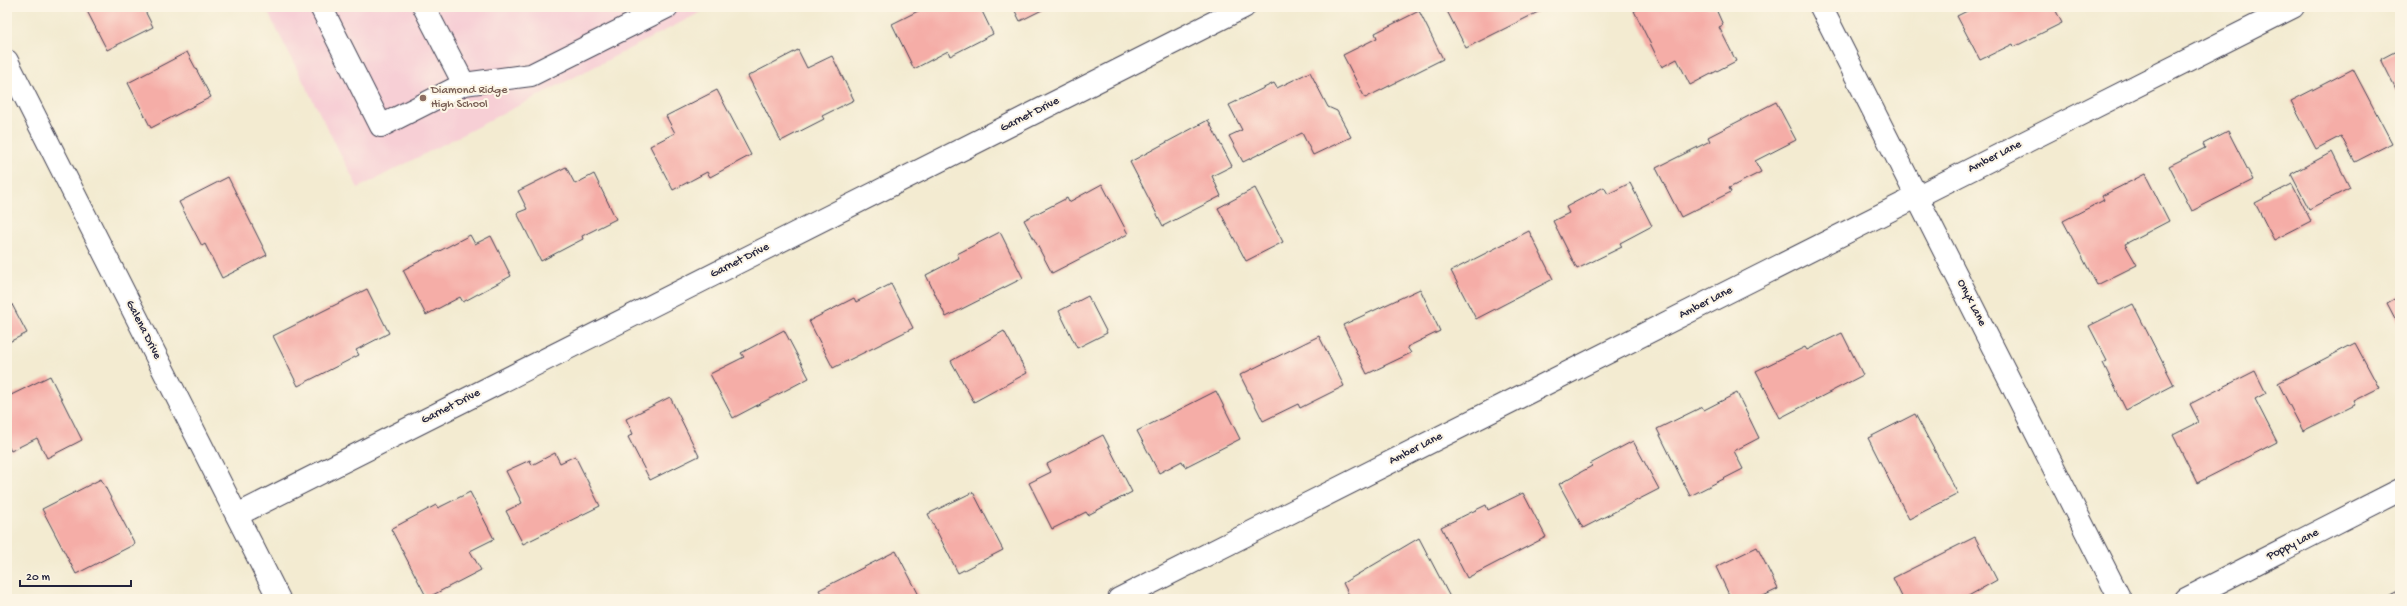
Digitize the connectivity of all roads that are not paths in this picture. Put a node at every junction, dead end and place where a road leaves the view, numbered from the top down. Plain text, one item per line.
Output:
1 (321, 7) edge
2 (424, 7) edge
3 (667, 7) edge
4 (1244, 7) edge
5 (1821, 7) edge
6 (2293, 7) edge
7 (7, 61) edge
8 (464, 84) junction
9 (1917, 197) junction
10 (2400, 490) edge
11 (237, 515) junction
12 (280, 599) edge
13 (1118, 599) edge
14 (2120, 599) edge
15 (2186, 599) edge

1 - 8 street
2 - 8 street
3 - 8 street
4 - 11 street, Garnet Drive
5 - 9 street, Onyx Lane
6 - 9 street, Amber Lane
7 - 11 street, Galena Drive
9 - 13 street, Amber Lane
9 - 14 street, Onyx Lane
10 - 15 street, Poppy Lane
11 - 12 street, Galena Drive

